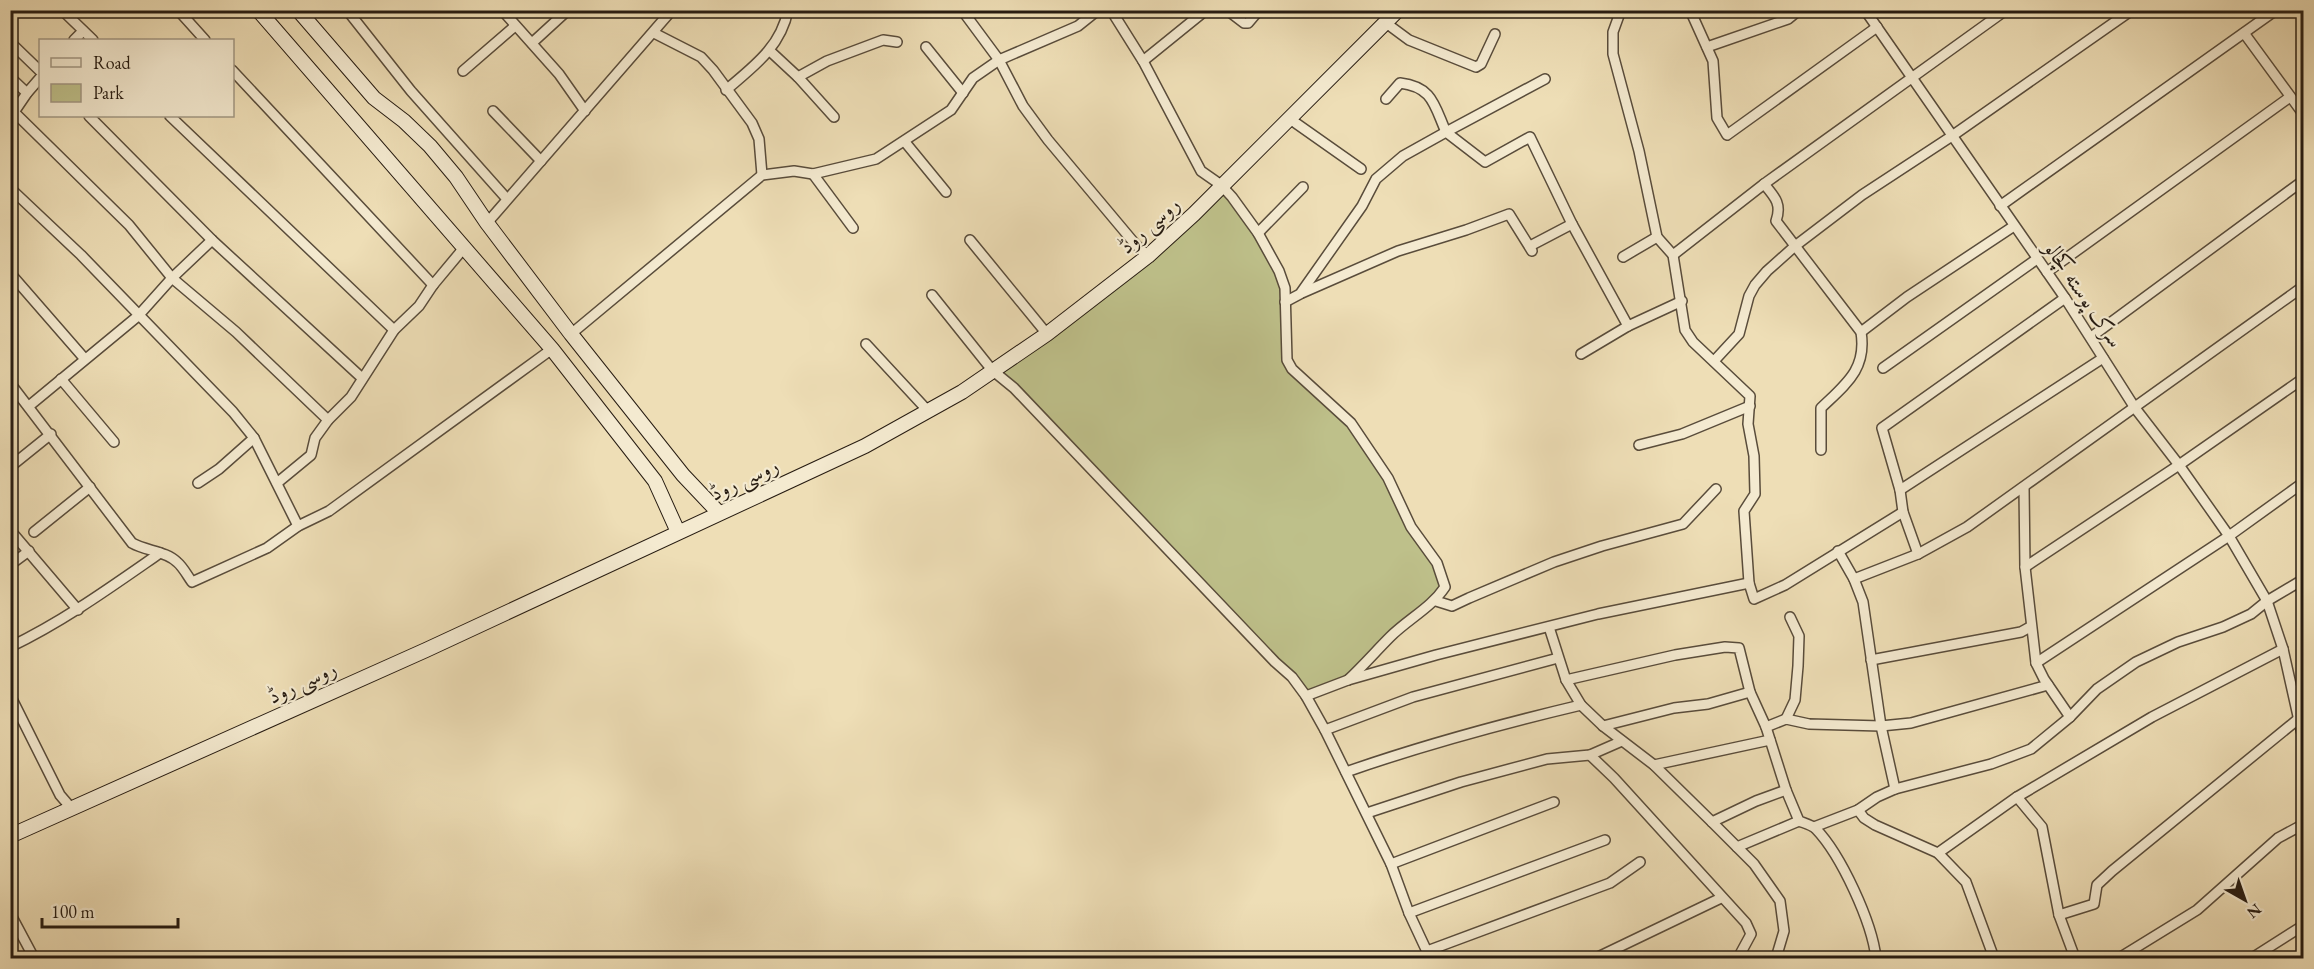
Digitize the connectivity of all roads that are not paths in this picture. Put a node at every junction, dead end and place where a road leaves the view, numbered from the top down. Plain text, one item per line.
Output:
1 (62, 10) edge
2 (178, 10) edge
3 (258, 10) edge
4 (298, 10) edge
5 (347, 10) edge
6 (502, 10) edge
7 (568, 10) edge
8 (672, 10) edge
9 (788, 10) edge
10 (962, 10) edge
11 (1098, 10) edge
12 (1111, 10) edge
13 (1206, 10) edge
14 (1227, 10) edge
15 (1259, 10) edge
16 (1398, 10) edge
17 (1621, 10) edge
18 (1690, 10) edge
19 (1799, 10) edge
20 (2006, 10) edge
21 (2132, 10) edge
22 (2276, 10) edge
23 (1867, 11) edge
24 (1386, 23) junction
25 (515, 26) junction
26 (1877, 27) junction
27 (83, 31) junction
28 (654, 33) junction
29 (2244, 33) junction
30 (1496, 34) dead end
31 (75, 39) edge
32 (92, 39) edge
33 (204, 39) edge
34 (10, 42) edge
35 (897, 42) dead end
36 (532, 43) junction
37 (926, 47) dead end
38 (1707, 47) junction
39 (770, 51) junction
40 (999, 60) junction
41 (1143, 61) junction
42 (39, 70) edge
43 (463, 71) dead end
44 (234, 72) edge
45 (10, 77) edge
46 (798, 77) junction
47 (1912, 78) junction
48 (39, 79) edge
49 (1545, 79) dead end
50 (726, 90) junction
51 (27, 93) junction
52 (963, 93) junction
53 (2290, 97) junction
54 (1386, 99) dead end
55 (493, 111) dead end
56 (585, 111) junction
57 (13, 115) edge
58 (2304, 115) edge
59 (90, 117) edge
60 (171, 117) edge
61 (834, 117) dead end
62 (1290, 119) junction
63 (1446, 132) junction
64 (1952, 136) junction
65 (905, 142) junction
66 (541, 161) junction
67 (1361, 169) dead end
68 (813, 174) junction
69 (762, 175) junction
70 (2304, 180) edge
71 (1764, 184) junction
72 (1221, 185) junction
73 (10, 188) edge
74 (1303, 188) dead end
75 (946, 192) dead end
76 (507, 199) junction
77 (2000, 207) junction
78 (487, 223) junction
79 (1572, 224) junction
80 (2014, 226) junction
81 (853, 228) dead end
82 (1258, 233) junction
83 (1657, 237) junction
84 (212, 240) junction
85 (970, 240) dead end
86 (1795, 246) junction
87 (463, 249) junction
88 (1673, 255) junction
89 (1148, 256) junction
90 (1623, 257) dead end
91 (2037, 259) junction
92 (2047, 272) junction
93 (10, 273) edge
94 (172, 278) junction
95 (433, 285) junction
96 (2304, 286) edge
97 (1300, 294) junction
98 (932, 295) dead end
99 (2065, 298) junction
100 (1682, 301) junction
101 (1284, 302) junction
102 (138, 316) junction
103 (1628, 326) junction
104 (394, 330) junction
105 (1862, 332) junction
106 (571, 334) junction
107 (1047, 334) junction
108 (2091, 337) junction
109 (866, 344) dead end
110 (552, 350) junction
111 (1581, 354) dead end
112 (84, 358) junction
113 (2103, 358) junction
114 (1714, 361) junction
115 (1883, 368) dead end
116 (992, 370) junction
117 (362, 378) junction
118 (2304, 378) edge
119 (61, 379) junction
120 (10, 383) edge
121 (29, 406) junction
122 (1750, 406) junction
123 (2136, 408) junction
124 (928, 411) junction
125 (328, 420) junction
126 (51, 434) junction
127 (254, 438) junction
128 (114, 442) dead end
129 (1639, 445) dead end
130 (1821, 450) dead end
131 (2179, 465) junction
132 (10, 467) edge
133 (2304, 482) edge
134 (198, 483) dead end
135 (277, 483) junction
136 (90, 487) junction
137 (2024, 487) junction
138 (1716, 489) dead end
139 (1900, 490) junction
140 (1903, 512) junction
141 (719, 513) junction
142 (298, 525) junction
143 (10, 530) edge
144 (34, 532) dead end
145 (678, 532) junction
146 (2229, 536) junction
147 (29, 551) junction
148 (1838, 551) junction
149 (160, 553) junction
150 (1918, 554) junction
151 (10, 565) edge
152 (2025, 567) junction
153 (1854, 579) junction
154 (2304, 579) edge
155 (1749, 583) junction
156 (1436, 601) junction
157 (2266, 601) junction
158 (78, 610) junction
159 (1790, 617) dead end
160 (1550, 627) junction
161 (2030, 627) junction
162 (10, 647) edge
163 (2283, 649) junction
164 (1558, 658) junction
165 (1871, 660) junction
166 (2036, 663) junction
167 (1348, 680) junction
168 (1566, 680) junction
169 (2048, 685) junction
170 (1750, 692) junction
171 (10, 695) edge
172 (1306, 696) junction
173 (1581, 705) junction
174 (2070, 717) junction
175 (1786, 719) junction
176 (2297, 720) junction
177 (1603, 726) junction
178 (1881, 726) junction
179 (1766, 727) junction
180 (1325, 730) junction
181 (1770, 740) junction
182 (1622, 741) junction
183 (2304, 743) edge
184 (1590, 755) junction
185 (1654, 765) junction
186 (1346, 772) junction
187 (1895, 789) junction
188 (1786, 790) junction
189 (2017, 797) junction
190 (1554, 802) dead end
191 (72, 809) junction
192 (1858, 810) junction
193 (1368, 813) junction
194 (1799, 821) junction
195 (1712, 822) junction
196 (2304, 824) edge
197 (1815, 827) junction
198 (12, 832) edge
199 (1605, 840) dead end
200 (1737, 847) junction
201 (1938, 853) junction
202 (1640, 861) dead end
203 (1391, 864) junction
204 (1721, 898) junction
205 (10, 913) edge
206 (1409, 913) junction
207 (2059, 915) junction
208 (2304, 925) edge
209 (1428, 955) edge
210 (34, 958) edge
211 (1596, 958) edge
212 (1738, 958) edge
213 (1776, 958) edge
214 (1876, 958) edge
215 (1994, 958) edge
216 (2075, 958) edge
217 (2119, 958) edge
218 (2252, 958) edge

1 - 27 street
2 - 33 street
3 - 87 main road
4 - 78 main road
5 - 76 street
6 - 25 street
7 - 36 street
8 - 28 street
9 - 39 street
10 - 40 street
11 - 40 street
12 - 41 street
13 - 41 street
14 - 15 street
16 - 24 main road, روسی روڈ
17 - 83 street
18 - 38 street
19 - 38 street
20 - 47 street
21 - 64 street
22 - 29 street
23 - 26 street, سرک پوسته کچالو
24 - 30 street
24 - 62 main road, روسی روڈ
25 - 36 street
25 - 43 street
26 - 38 street
26 - 47 street, سرک پوسته کچالو
27 - 31 street
27 - 32 street
28 - 50 street
28 - 56 street
29 - 53 street
29 - 77 street
34 - 42 street
35 - 46 street
36 - 56 street
37 - 52 street
39 - 46 street
39 - 50 street
40 - 52 street
40 - 89 street
41 - 72 street
44 - 95 street
45 - 51 street
46 - 61 street
47 - 64 street, سرک پوسته کچالو
47 - 71 street
48 - 51 street
49 - 63 street
50 - 69 street
51 - 57 street
52 - 65 street
53 - 58 street
53 - 92 street
54 - 63 street
55 - 66 street
56 - 66 street
57 - 94 street
59 - 84 street
60 - 104 street
62 - 67 street
62 - 72 main road, روسی روڈ
63 - 79 street
63 - 97 street
64 - 77 street, سرک پوسته کچالو
64 - 86 street
65 - 68 street
65 - 75 street
66 - 76 street
68 - 69 street
68 - 81 street
69 - 106 street
70 - 108 street
71 - 86 street
71 - 88 street
72 - 82 street
72 - 89 main road, روسی روڈ
73 - 102 street
74 - 82 street
76 - 78 street
77 - 80 street, سرک پوسته کچالو
78 - 106 main road
79 - 97 street
79 - 103 street
80 - 91 street, سرک پوسته کچالو
80 - 105 street
82 - 101 street
83 - 88 street
83 - 90 street
84 - 94 street
84 - 117 street
85 - 107 street
86 - 105 street
86 - 114 street
87 - 95 street
87 - 110 main road
88 - 100 street
89 - 107 main road, روسی روڈ
91 - 92 street, سرک پوسته کچالو
91 - 115 street
92 - 99 street, سرک پوسته کچالو
93 - 112 street
94 - 102 street
94 - 125 street
95 - 104 street
96 - 123 street
97 - 101 street
98 - 116 street
99 - 108 street, سرک پوسته کچالو
99 - 139 street
100 - 103 street
100 - 114 street
101 - 156 street
102 - 112 street
102 - 127 street
103 - 111 street
104 - 117 street
105 - 130 street
106 - 141 main road
107 - 116 main road, روسی روڈ
108 - 113 street, سرک پوسته کچالو
109 - 124 street
110 - 142 street
110 - 145 main road
112 - 119 street
113 - 123 street, سرک پوسته کچالو
113 - 139 street
114 - 122 street
116 - 124 main road, روسی روڈ
116 - 172 street
117 - 125 street
118 - 131 street
119 - 121 street
119 - 128 street
120 - 121 street
121 - 126 street
122 - 129 street
122 - 155 street
123 - 131 street, سرک پوسته کچالو
123 - 137 street
124 - 141 main road, روسی روڈ
125 - 135 street
126 - 132 street
126 - 136 street
127 - 134 street
127 - 135 street
131 - 146 street, سرک پوسته کچالو
131 - 152 street
133 - 146 street
135 - 142 street
136 - 144 street
136 - 149 street
137 - 150 street
137 - 152 street
138 - 156 street
139 - 140 street
140 - 148 street
140 - 150 street
141 - 145 main road, روسی روڈ
142 - 149 street
143 - 147 street
145 - 191 main road, روسی روڈ
146 - 157 street, سرک پوسته کچالو
146 - 166 street
147 - 151 street
147 - 158 street
148 - 153 street
148 - 155 street
149 - 158 street
150 - 153 street
152 - 161 street
153 - 165 street
154 - 157 street
155 - 160 street
156 - 167 street
157 - 163 street, سرک پوسته کچالو
157 - 174 street
158 - 162 street
159 - 175 street
160 - 164 street
160 - 167 street
161 - 165 street
161 - 166 street
163 - 176 street, سرک پوسته کچالو
163 - 189 street
164 - 168 street
164 - 180 street
165 - 178 street
166 - 169 street
167 - 172 street
168 - 170 street
168 - 173 street
169 - 174 street
169 - 178 street
170 - 177 street
170 - 179 street
171 - 191 street
172 - 180 street
173 - 177 street
173 - 186 street
174 - 187 street
175 - 178 street
175 - 179 street
176 - 183 street, سرک پوسته کچالو
176 - 207 street
177 - 182 street
178 - 187 street
179 - 181 street
180 - 186 street
181 - 185 street
181 - 188 street
182 - 184 street
182 - 185 street
184 - 193 street
184 - 204 street
185 - 195 street
186 - 193 street
187 - 192 street
188 - 194 street
188 - 195 street
189 - 201 street
189 - 207 street
190 - 203 street
191 - 198 main road, روسی روڈ
192 - 197 street
192 - 201 street
193 - 203 street
194 - 197 street
194 - 200 street
195 - 200 street
196 - 217 street
197 - 214 street
199 - 206 street
200 - 213 street
201 - 215 street
202 - 209 street
203 - 206 street
204 - 211 street
204 - 212 street
205 - 210 street
206 - 209 street
207 - 216 street
208 - 218 street

